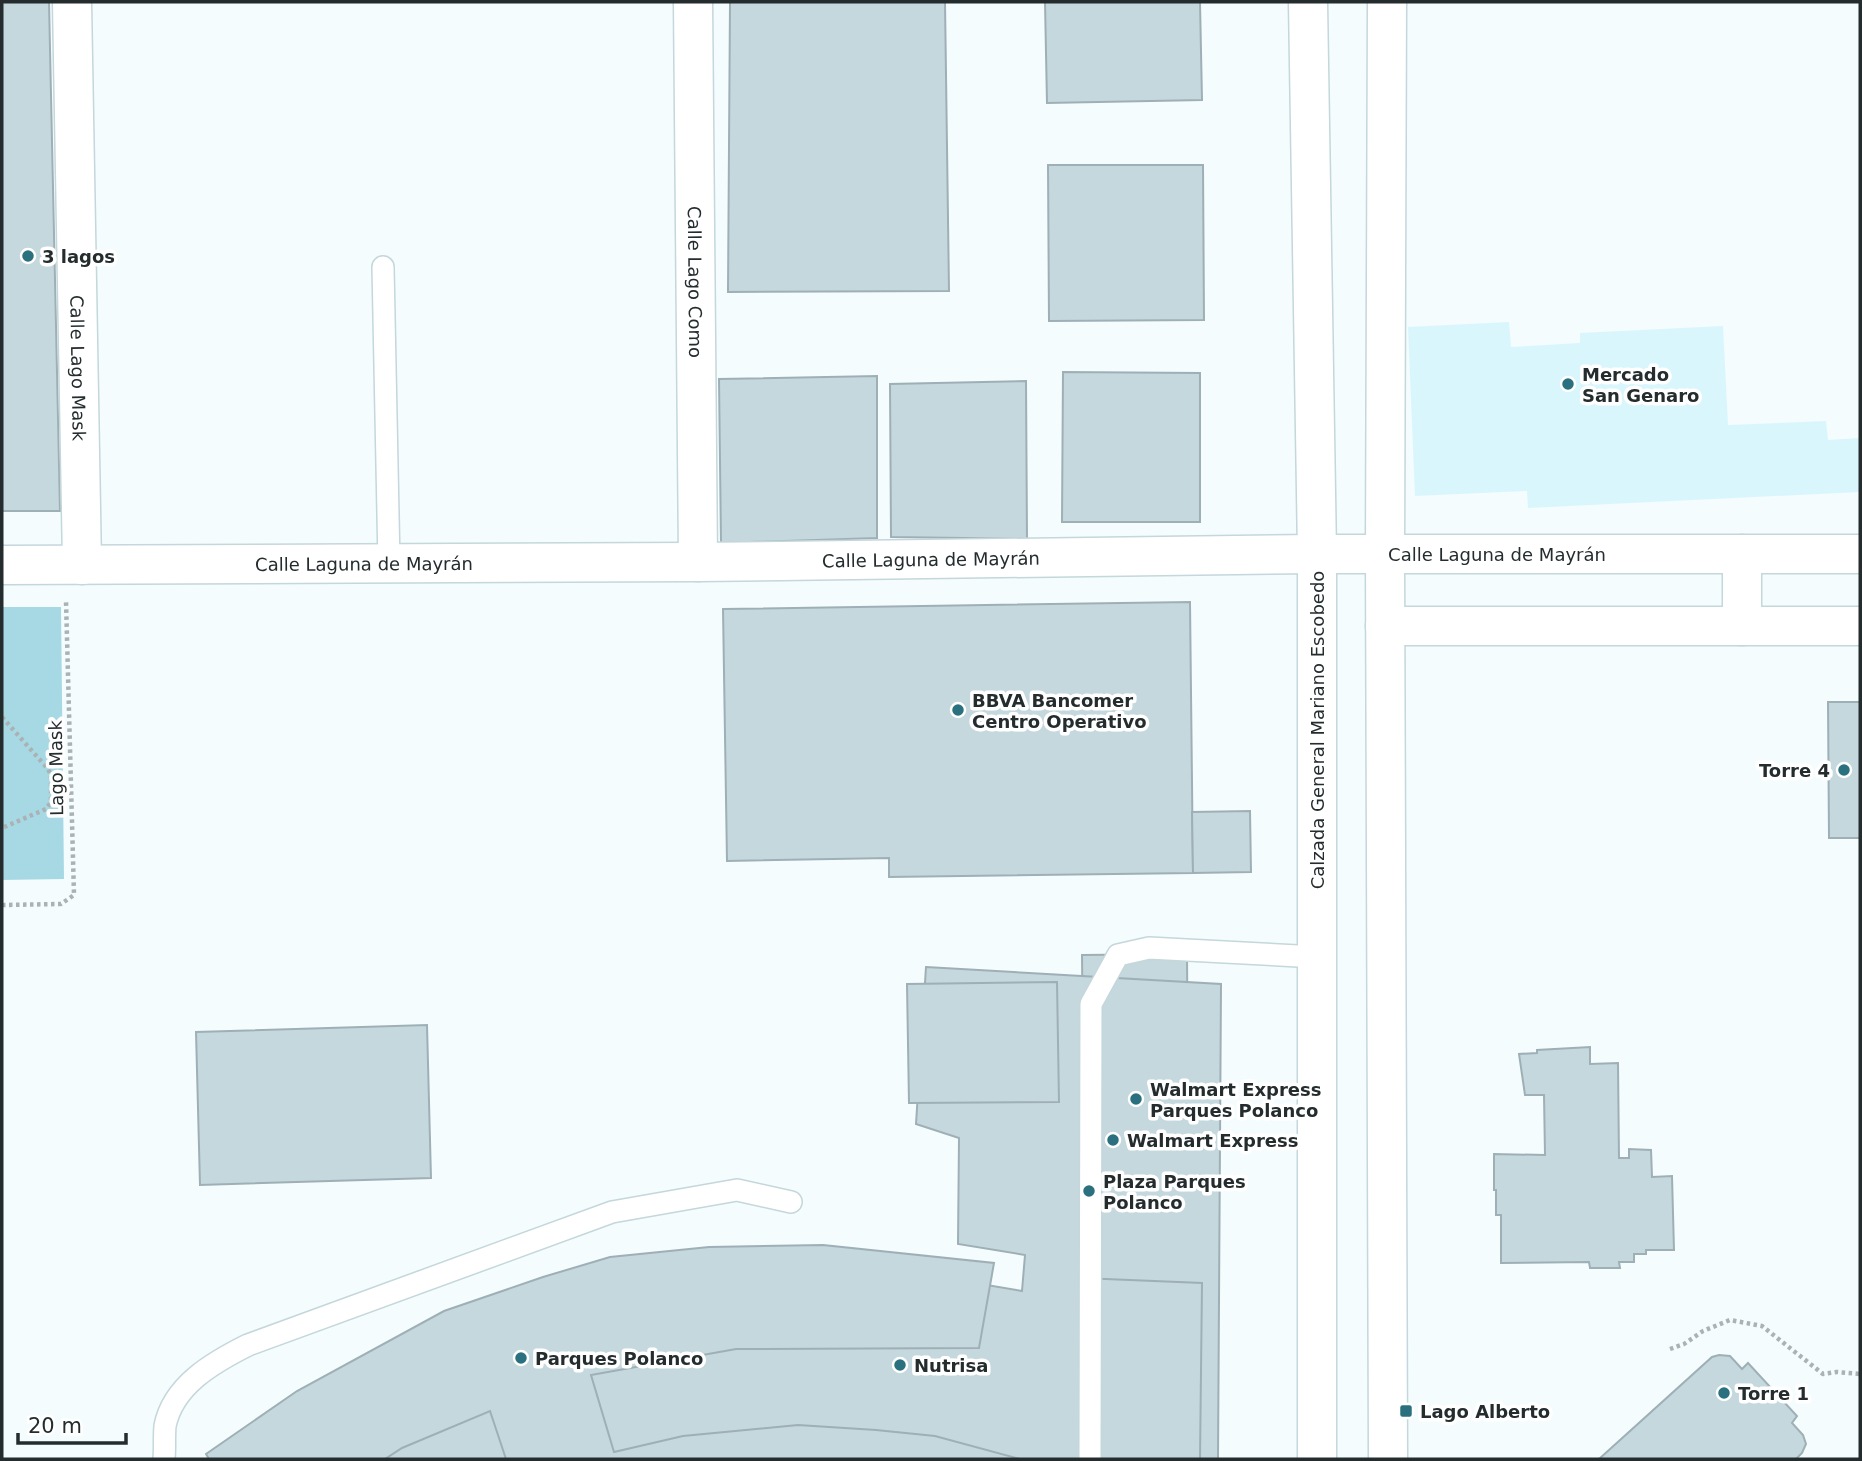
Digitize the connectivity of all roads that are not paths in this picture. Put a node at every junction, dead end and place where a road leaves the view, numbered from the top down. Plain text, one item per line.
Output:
1 (72, 2) edge
2 (692, 2) edge
3 (1308, 2) edge
4 (1387, 2) edge
5 (383, 267) dead end
6 (1317, 554) junction
7 (1385, 554) junction
8 (1742, 554) junction
9 (1860, 554) edge
10 (698, 562) junction
11 (388, 564) junction
12 (2, 565) edge
13 (74, 565) junction
14 (1385, 626) junction
15 (1742, 626) junction
16 (1860, 626) edge
17 (1317, 957) junction
18 (791, 1202) dead end
19 (164, 1459) edge
20 (1090, 1459) edge
21 (1317, 1459) edge
22 (1388, 1459) edge

1 - 13 street, Calle Lago Mask
2 - 10 street, Calle Lago Como
3 - 6 street, Calzada General Mariano Escobedo
4 - 7 street
5 - 11 lane
6 - 7 street, Calle Laguna de Mayrán
6 - 10 street, Calle Laguna de Mayrán
6 - 17 street, Calzada General Mariano Escobedo
7 - 8 street, Calle Laguna de Mayrán
7 - 14 street
8 - 9 street, Calle Laguna de Mayrán
8 - 15 street
10 - 11 street, Calle Laguna de Mayrán
11 - 13 street, Calle Laguna de Mayrán
12 - 13 street, Calle Laguna de Mayrán
14 - 15 street
14 - 22 street
15 - 16 street
17 - 20 lane
17 - 21 street, Calzada General Mariano Escobedo
18 - 19 lane

